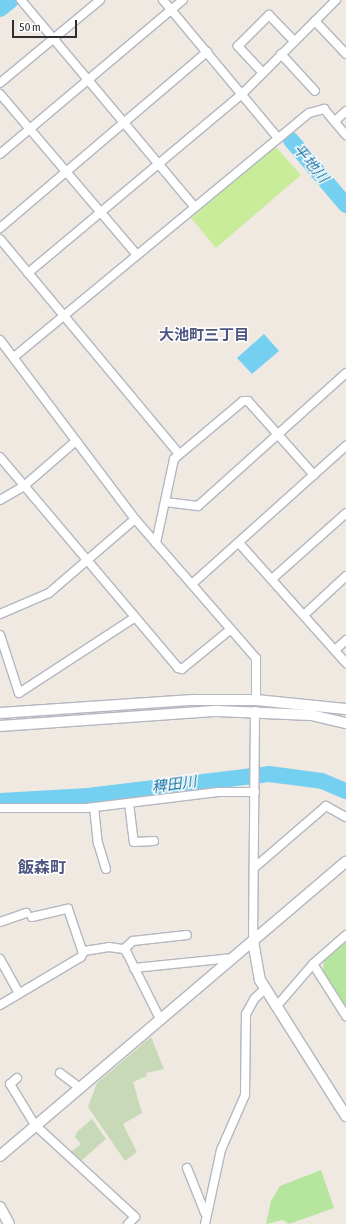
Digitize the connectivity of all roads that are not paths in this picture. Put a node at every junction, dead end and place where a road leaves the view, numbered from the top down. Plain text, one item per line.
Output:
1 (22, 0) edge
2 (100, 0) edge
3 (163, 0) edge
4 (183, 0) edge
5 (332, 1) edge
6 (172, 10) junction
7 (315, 21) junction
8 (53, 38) junction
9 (294, 41) junction
10 (206, 52) junction
11 (281, 54) junction
12 (346, 54) edge
13 (263, 72) junction
14 (88, 80) junction
15 (0, 83) edge
16 (315, 91) dead end
17 (0, 94) edge
18 (242, 94) junction
19 (346, 111) edge
20 (335, 121) junction
21 (124, 122) junction
22 (30, 129) junction
23 (346, 135) edge
24 (277, 137) junction
25 (0, 154) edge
26 (158, 164) junction
27 (66, 172) junction
28 (194, 206) junction
29 (100, 212) junction
30 (0, 228) edge
31 (0, 239) edge
32 (136, 254) junction
33 (28, 273) junction
34 (64, 315) junction
35 (0, 340) edge
36 (14, 357) junction
37 (346, 373) edge
38 (277, 435) junction
39 (76, 441) junction
40 (344, 450) edge
41 (179, 454) junction
42 (0, 457) edge
43 (314, 475) junction
44 (24, 486) junction
45 (0, 500) edge
46 (165, 502) junction
47 (346, 513) edge
48 (135, 519) junction
49 (156, 543) junction
50 (239, 543) junction
51 (88, 560) junction
52 (346, 576) edge
53 (272, 579) junction
54 (192, 584) junction
55 (0, 614) edge
56 (304, 615) junction
57 (134, 618) junction
58 (231, 629) junction
59 (0, 636) edge
60 (346, 640) edge
61 (335, 650) junction
62 (346, 663) edge
63 (256, 700) junction
64 (346, 708) edge
65 (255, 710) junction
66 (0, 714) edge
67 (346, 723) edge
68 (0, 726) edge
69 (255, 790) junction
70 (129, 803) junction
71 (94, 807) junction
72 (0, 808) edge
73 (346, 817) edge
74 (154, 841) dead end
75 (346, 862) edge
76 (254, 868) junction
77 (106, 869) dead end
78 (0, 922) edge
79 (187, 935) dead end
80 (346, 935) edge
81 (253, 941) junction
82 (124, 949) junction
83 (83, 953) junction
84 (233, 958) junction
85 (0, 959) edge
86 (313, 964) junction
87 (134, 968) junction
88 (265, 989) junction
89 (18, 992) junction
90 (0, 1005) edge
91 (276, 1007) junction
92 (346, 1016) edge
93 (160, 1019) junction
94 (60, 1073) dead end
95 (17, 1078) dead end
96 (80, 1088) junction
97 (346, 1116) edge
98 (35, 1125) junction
99 (0, 1156) edge
100 (186, 1168) dead end
101 (0, 1207) edge
102 (205, 1213) junction
103 (9, 1224) edge
104 (128, 1224) edge
105 (205, 1224) edge

1 - 8 street
2 - 8 street
3 - 6 street
4 - 6 street
5 - 7 street
6 - 10 street
6 - 14 street
7 - 9 street
7 - 12 street
8 - 14 street
8 - 15 street
9 - 11 street
9 - 13 street
10 - 18 street
10 - 21 street
11 - 13 street
11 - 16 street
13 - 18 street
14 - 21 street
14 - 22 street
17 - 22 street
18 - 24 street
18 - 26 street
19 - 20 street
20 - 23 street
20 - 24 street
21 - 26 street
21 - 27 street
22 - 25 street
22 - 27 street
24 - 28 street
26 - 28 street
26 - 29 street
27 - 29 street
27 - 30 street
28 - 32 street
29 - 32 street
29 - 33 street
31 - 33 street
32 - 34 street
33 - 34 street
34 - 36 street
34 - 41 street
35 - 36 street
36 - 39 street
37 - 38 street
38 - 41 street
38 - 43 street
38 - 46 street
39 - 44 street
39 - 48 street
40 - 43 street
41 - 46 street
42 - 44 street
43 - 50 street
44 - 45 street
44 - 51 street
46 - 49 street
47 - 53 street
48 - 49 street
48 - 51 street
49 - 54 street
50 - 53 street
50 - 54 street
51 - 55 street
51 - 57 street
52 - 56 street
53 - 56 street
54 - 58 street
56 - 61 street
57 - 58 street
57 - 59 street
58 - 63 street
60 - 61 street
61 - 62 street
63 - 64 street
63 - 66 street
65 - 67 street
65 - 68 street
65 - 69 street
69 - 70 street
69 - 76 street
70 - 71 street
70 - 74 street
71 - 72 street
71 - 77 street
73 - 76 street
75 - 81 street
76 - 81 street
78 - 83 street
79 - 82 street
80 - 86 street
81 - 84 street
81 - 88 street
82 - 83 street
82 - 87 street
83 - 89 street
84 - 87 street
84 - 93 street
85 - 89 street
86 - 91 street
86 - 92 street
87 - 93 street
88 - 91 street
88 - 102 street
89 - 90 street
91 - 97 street
93 - 96 street
94 - 96 street
95 - 98 street
96 - 98 street
98 - 99 street
98 - 104 street
100 - 102 street
101 - 103 street
102 - 105 street

